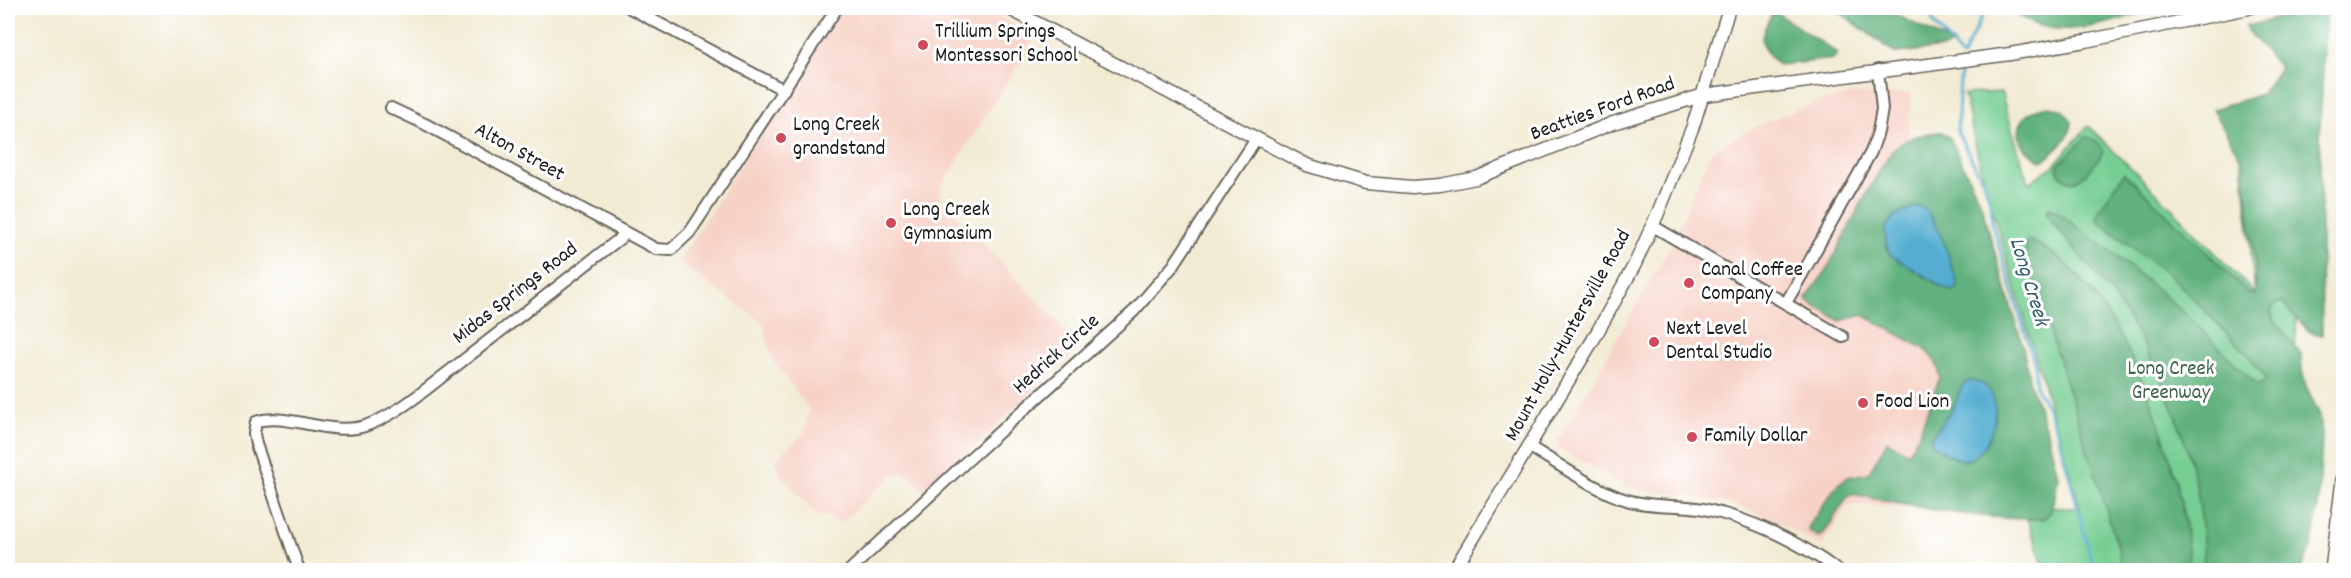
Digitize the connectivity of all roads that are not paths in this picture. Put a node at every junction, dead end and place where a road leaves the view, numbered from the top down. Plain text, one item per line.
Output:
1 (630, 8) edge
2 (837, 8) edge
3 (1008, 8) edge
4 (1729, 8) edge
5 (2249, 8) edge
6 (1878, 70) junction
7 (784, 90) junction
8 (1704, 94) junction
9 (391, 108) dead end
10 (1256, 139) junction
11 (1653, 226) junction
12 (626, 234) junction
13 (1786, 303) junction
14 (1844, 337) dead end
15 (1530, 447) junction
16 (2343, 480) edge
17 (299, 570) edge
18 (850, 570) edge
19 (1454, 570) edge
20 (1837, 570) edge
21 (2333, 570) edge

1 - 7 street
2 - 7 street
3 - 10 main road, Beatties Ford Road
4 - 8 main road, Mount Holly-Huntersville Road
5 - 6 main road, Beatties Ford Road
6 - 8 main road, Beatties Ford Road
6 - 13 street
7 - 12 street
8 - 10 main road, Beatties Ford Road
8 - 11 main road, Mount Holly-Huntersville Road
9 - 12 street, Alton Street
10 - 18 street, Hedrick Circle
11 - 13 street
11 - 15 main road, Mount Holly-Huntersville Road
12 - 17 street, Midas Springs Road
13 - 14 street
15 - 19 main road, Mount Holly-Huntersville Road
15 - 20 street
16 - 21 highway

